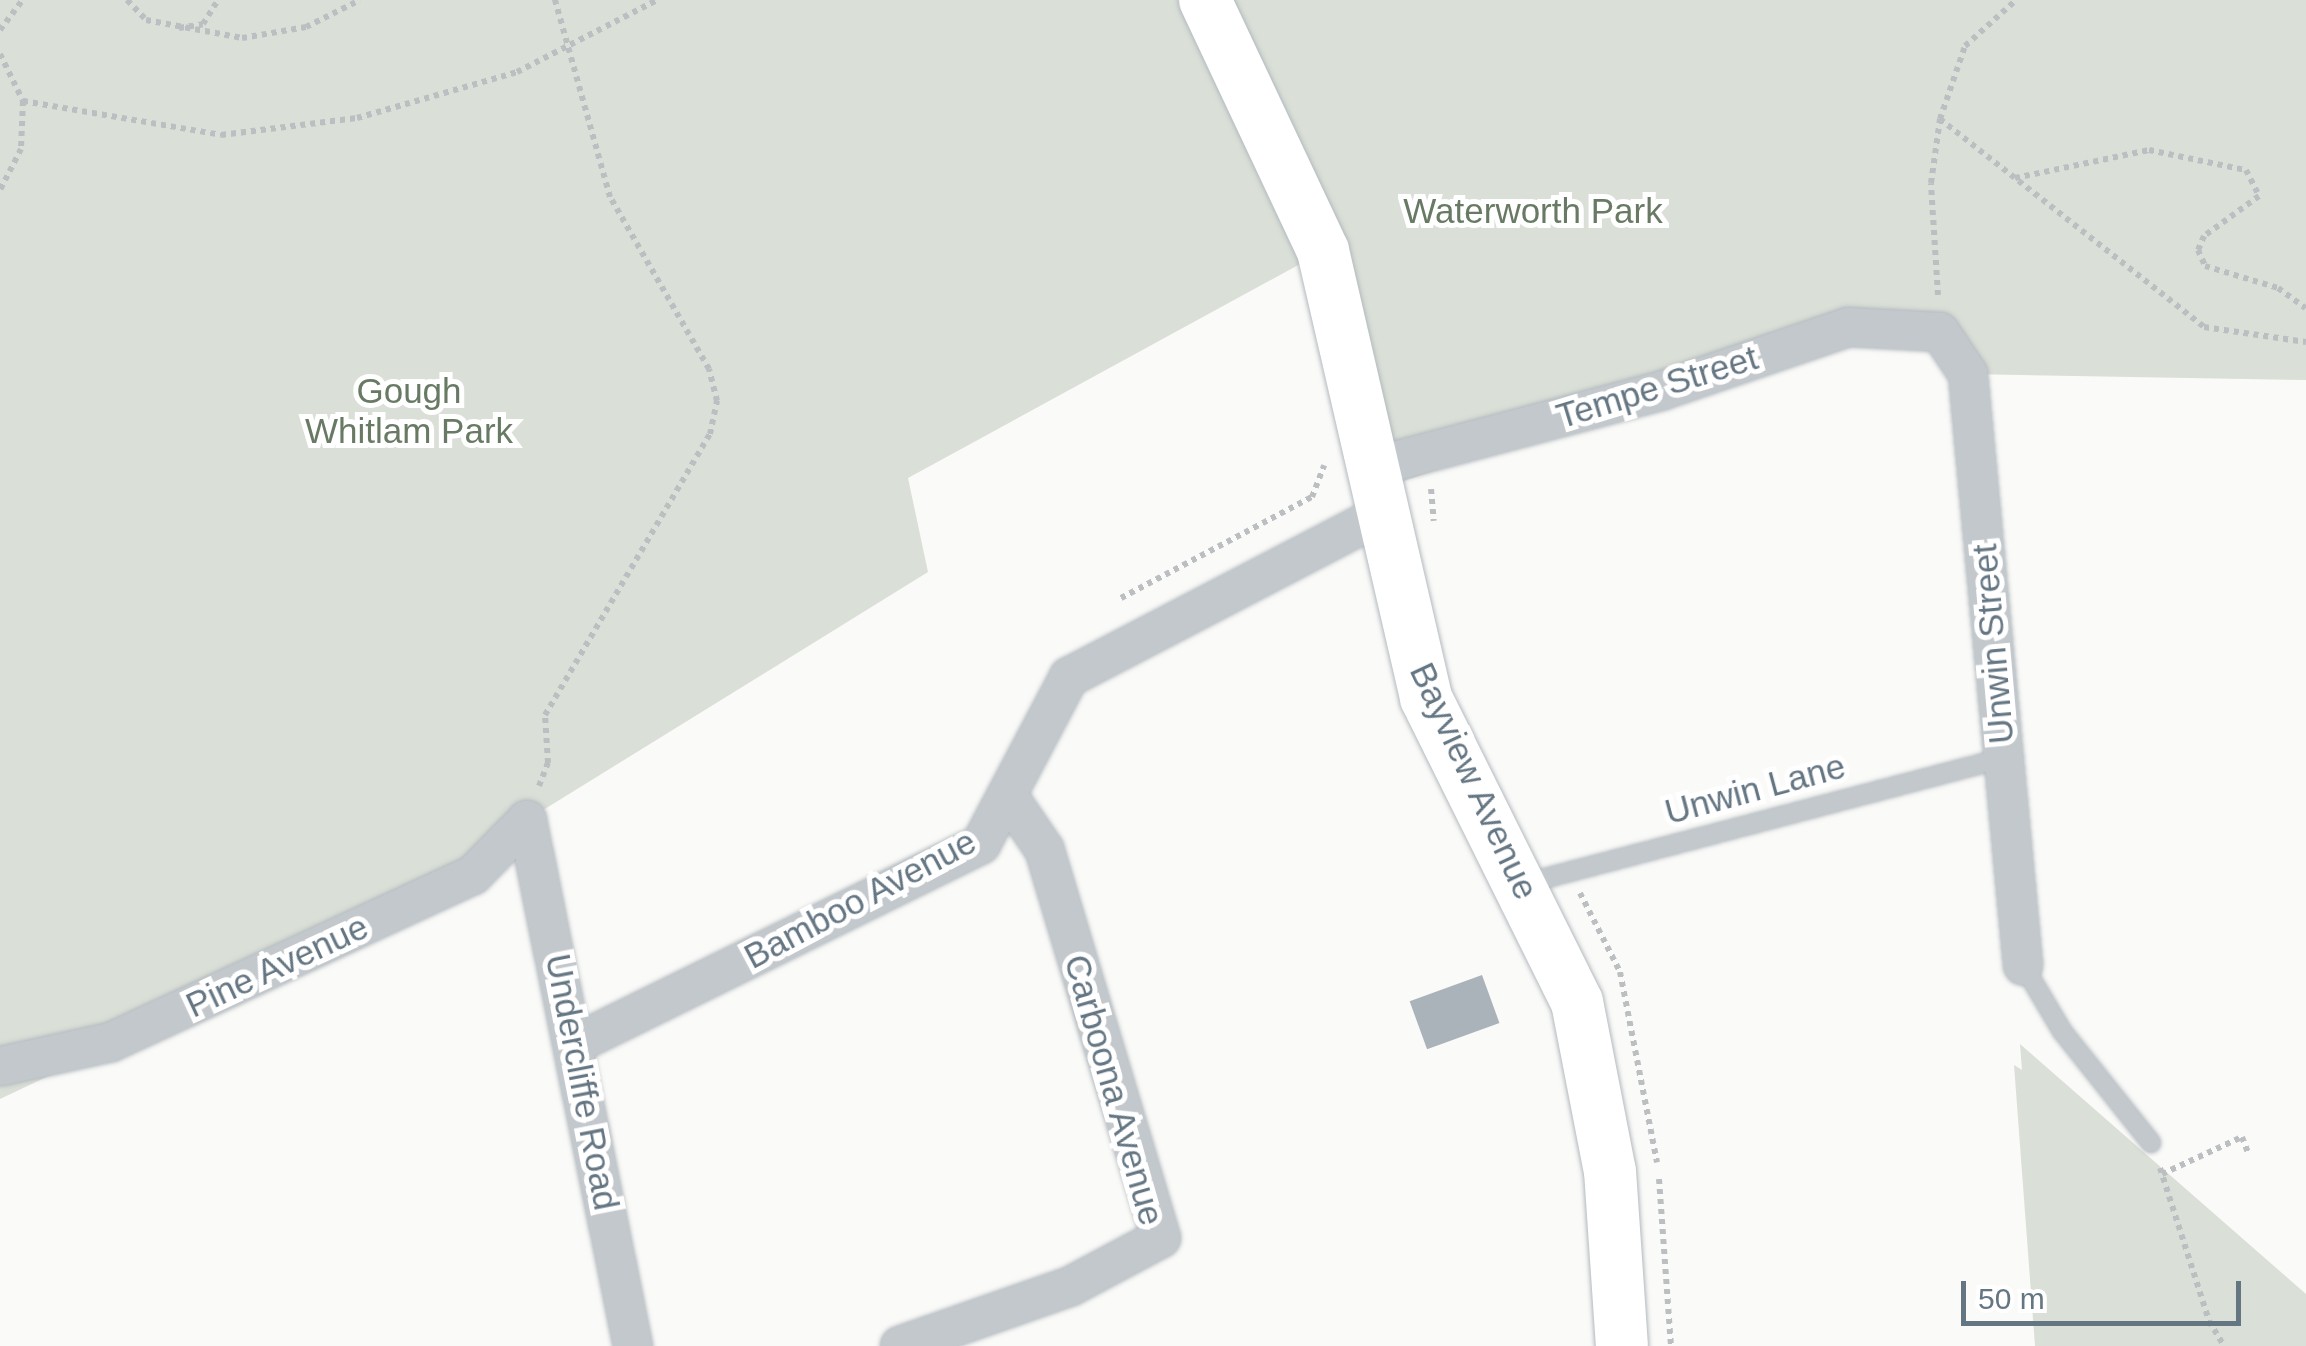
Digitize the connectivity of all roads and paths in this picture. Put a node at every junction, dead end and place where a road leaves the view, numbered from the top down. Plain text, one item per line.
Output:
1 (23, 0) edge
2 (126, 0) edge
3 (218, 0) edge
4 (360, 0) edge
5 (555, 0) edge
6 (657, 0) edge
7 (1205, 0) edge
8 (2016, 0) edge
9 (178, 29) junction
10 (0, 30) edge
11 (568, 47) junction
12 (0, 54) edge
13 (23, 101) junction
14 (1940, 119) junction
15 (2015, 178) junction
16 (0, 190) edge
17 (2306, 308) edge
18 (1940, 332) junction
19 (2306, 342) edge
20 (1322, 453) dead end
21 (1381, 489) junction
22 (1122, 598) dead end
23 (2003, 758) junction
24 (1008, 796) junction
25 (527, 820) junction
26 (1523, 884) junction
27 (2023, 965) joint
28 (576, 1043) junction
29 (2, 1066) edge
30 (2152, 1144) joint
31 (2248, 1153) dead end
32 (2162, 1174) junction
33 (633, 1346) edge
34 (900, 1346) edge
35 (1622, 1346) edge
36 (2224, 1346) edge

1 - 10 path
2 - 9 path
3 - 9 path
4 - 9 path
5 - 11 path
6 - 11 path
7 - 21 main road, Bayview Avenue
8 - 14 path
11 - 13 path
11 - 25 path
12 - 13 path
13 - 16 path
14 - 15 path
14 - 18 path
15 - 17 path
15 - 19 path
18 - 21 street, Tempe Street
18 - 23 street, Unwin Street
20 - 22 path
21 - 24 street, Bamboo Avenue
21 - 26 main road, Bayview Avenue
23 - 26 lane, Unwin Lane
23 - 27 street, Unwin Street
24 - 28 street, Bamboo Avenue
24 - 34 street, Carboona Avenue
25 - 28 street, Undercliffe Road
25 - 29 street, Pine Avenue
26 - 35 main road, Bayview Avenue
27 - 30 lane
28 - 33 street, Undercliffe Road
30 - 32 path
31 - 32 path
32 - 36 path

